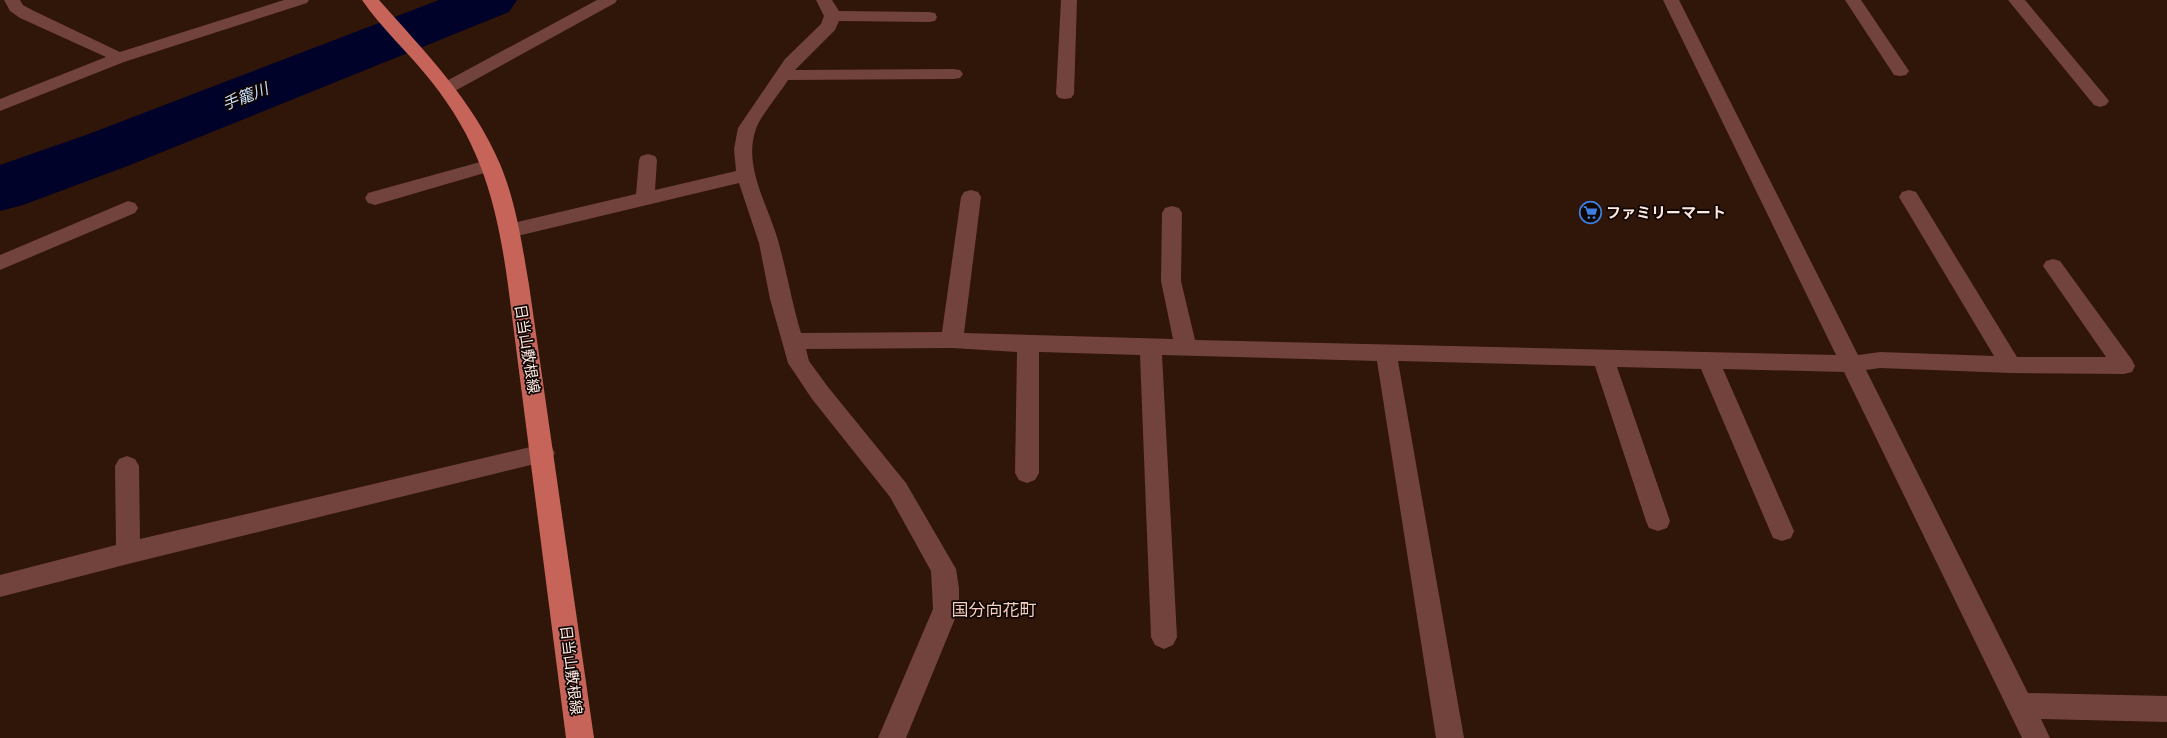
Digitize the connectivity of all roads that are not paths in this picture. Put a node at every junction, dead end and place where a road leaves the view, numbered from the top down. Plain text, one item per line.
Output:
1 (12, 0) edge
2 (301, 0) edge
3 (370, 0) edge
4 (609, 0) edge
5 (1069, 0) edge
6 (1671, 0) edge
7 (1853, 0) edge
8 (2016, 0) edge
9 (828, 8) edge
10 (929, 17) dead end
11 (118, 58) junction
12 (1900, 71) dead end
13 (954, 74) dead end
14 (783, 75) junction
15 (445, 85) junction
16 (1065, 94) dead end
17 (2100, 101) dead end
18 (0, 105) edge
19 (648, 160) dead end
20 (491, 165) junction
21 (746, 175) junction
22 (971, 197) dead end
23 (1909, 197) dead end
24 (375, 198) dead end
25 (646, 200) junction
26 (128, 208) dead end
27 (1172, 213) dead end
28 (509, 231) junction
29 (0, 263) edge
30 (2053, 266) dead end
31 (952, 340) junction
32 (792, 341) junction
33 (1028, 344) junction
34 (1151, 347) junction
35 (1186, 348) junction
36 (1386, 352) junction
37 (1603, 357) junction
38 (1708, 360) junction
39 (1851, 364) junction
40 (2011, 365) junction
41 (543, 453) junction
42 (127, 466) dead end
43 (1027, 473) dead end
44 (1658, 521) dead end
45 (1782, 530) dead end
46 (128, 553) junction
47 (0, 586) edge
48 (1164, 637) dead end
49 (2020, 706) junction
50 (2167, 709) edge
51 (580, 738) edge
52 (892, 738) edge
53 (1450, 738) edge
54 (2036, 738) edge

1 - 11 street
2 - 11 street
3 - 15 main road, 日当山敷根線
4 - 15 street
5 - 16 street
6 - 39 street
7 - 12 street
8 - 17 street
9 - 10 street
9 - 14 street
11 - 18 street
13 - 14 street
14 - 21 street
15 - 20 main road, 日当山敷根線
19 - 25 street
20 - 24 street
20 - 28 main road, 日当山敷根線
21 - 25 street
21 - 32 street
22 - 31 street
23 - 40 street
25 - 28 street
26 - 29 street
27 - 35 street
28 - 41 main road, 日当山敷根線
30 - 40 street
31 - 32 street
31 - 33 street
32 - 52 street
33 - 34 street
33 - 43 street
34 - 35 street
34 - 48 street
35 - 36 street
36 - 37 street
36 - 53 street
37 - 38 street
37 - 44 street
38 - 39 street
38 - 45 street
39 - 40 street
39 - 49 street
41 - 46 street
41 - 51 main road, 日当山敷根線
42 - 46 street
46 - 47 street
49 - 50 street
49 - 54 street

